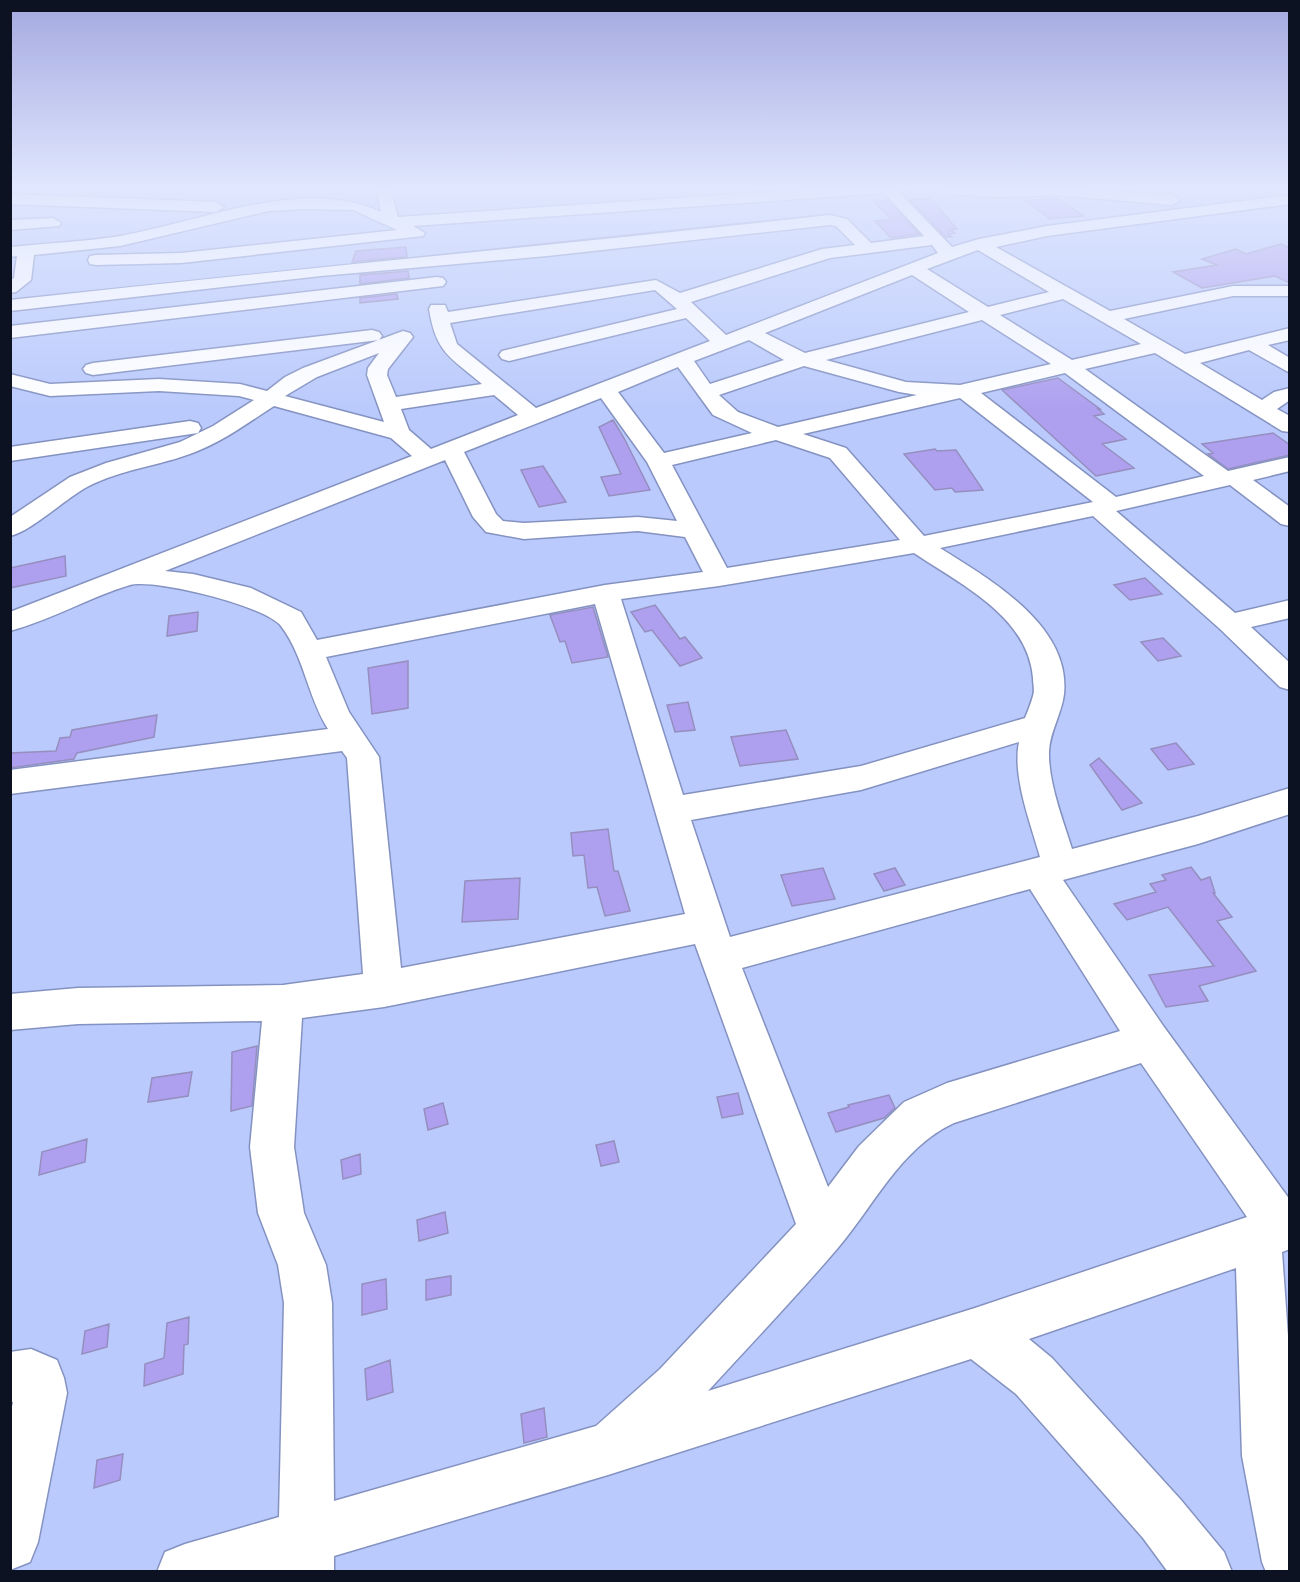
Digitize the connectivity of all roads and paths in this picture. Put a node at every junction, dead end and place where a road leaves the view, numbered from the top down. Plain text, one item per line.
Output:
1 (21, 261) edge
2 (223, 261) edge
3 (320, 261) edge
4 (372, 261) edge
5 (444, 261) edge
6 (636, 261) edge
7 (807, 261) edge
8 (841, 261) edge
9 (923, 261) edge
10 (1009, 261) edge
11 (913, 268) junction
12 (341, 269) junction
13 (321, 271) junction
14 (455, 274) dead end
15 (221, 282) junction
16 (875, 283) junction
17 (656, 285) junction
18 (10, 288) edge
19 (1233, 291) junction
20 (1290, 291) edge
21 (343, 293) junction
22 (1065, 293) junction
23 (545, 302) junction
24 (10, 306) edge
25 (684, 306) junction
26 (1271, 309) dead end
27 (212, 310) junction
28 (988, 314) junction
29 (1107, 317) junction
30 (421, 324) junction
31 (10, 332) edge
32 (748, 332) junction
33 (1290, 334) edge
34 (723, 342) junction
35 (1252, 344) junction
36 (1158, 346) junction
37 (209, 355) junction
38 (509, 355) junction
39 (682, 358) junction
40 (803, 360) junction
41 (1182, 361) junction
42 (1069, 367) junction
43 (1290, 367) edge
44 (10, 379) edge
45 (493, 383) junction
46 (183, 386) junction
47 (605, 389) junction
48 (240, 390) junction
49 (707, 392) junction
50 (966, 392) junction
51 (1290, 394) edge
52 (272, 398) junction
53 (388, 405) junction
54 (1263, 410) junction
55 (534, 417) junction
56 (233, 423) junction
57 (1290, 426) edge
58 (176, 430) junction
59 (399, 433) junction
60 (780, 433) junction
61 (10, 454) edge
62 (440, 454) junction
63 (658, 461) junction
64 (1290, 464) edge
65 (1228, 478) junction
66 (1105, 506) junction
67 (1290, 519) edge
68 (10, 530) edge
69 (695, 531) junction
70 (918, 545) junction
71 (128, 575) junction
72 (719, 578) junction
73 (605, 593) junction
74 (1290, 609) edge
75 (10, 622) edge
76 (1230, 623) junction
77 (309, 651) junction
78 (1290, 680) edge
79 (1038, 725) junction
80 (351, 738) junction
81 (10, 782) edge
82 (1290, 801) edge
83 (671, 810) junction
84 (1049, 869) junction
85 (713, 942) junction
86 (384, 989) junction
87 (283, 1003) junction
88 (10, 1012) edge
89 (1150, 1041) junction
90 (822, 1231) junction
91 (1276, 1231) edge
92 (975, 1333) junction
93 (10, 1377) edge
94 (608, 1449) junction
95 (12, 1534) edge
96 (307, 1553) edge
97 (1290, 1562) edge
98 (185, 1572) edge
99 (1204, 1572) edge

1 - 18 street
2 - 15 street
3 - 13 street
4 - 12 street
5 - 14 street
6 - 17 street
7 - 25 street
8 - 16 street
9 - 11 street
10 - 22 street
11 - 16 street
11 - 28 street
12 - 13 street
12 - 21 street
13 - 15 street
15 - 24 street
15 - 27 street
16 - 32 street
17 - 23 street
17 - 25 street
19 - 20 street
19 - 26 street
19 - 29 street
21 - 27 street
21 - 30 street
22 - 28 street
22 - 29 street
23 - 30 street
23 - 38 street
25 - 34 street
25 - 38 street
27 - 31 street
27 - 37 street
28 - 40 street
28 - 42 street
29 - 36 street
30 - 37 street
30 - 45 street
30 - 52 street
30 - 53 street
32 - 34 street
32 - 40 street
33 - 35 street
34 - 39 street
35 - 41 street
35 - 43 street
36 - 41 street
36 - 42 street
37 - 44 street
37 - 48 street
38 - 45 street
39 - 47 street
39 - 49 street
40 - 49 street
40 - 50 street
41 - 54 street
42 - 50 street
42 - 65 street
44 - 46 street
45 - 53 street
45 - 55 street
46 - 48 street
46 - 58 street
47 - 55 street
47 - 63 street
48 - 52 street
49 - 60 street
50 - 60 street
50 - 66 street
51 - 54 street
52 - 56 street
52 - 59 street
53 - 59 street
54 - 57 street
55 - 62 street
56 - 58 street
56 - 68 street
58 - 61 street
59 - 62 street
60 - 63 street
60 - 70 street
62 - 69 street
62 - 71 street
63 - 69 street
64 - 65 street
65 - 66 street
65 - 67 street
66 - 70 street
66 - 76 street
69 - 72 street
70 - 72 street
70 - 79 street
71 - 75 street
71 - 77 street
72 - 73 street
73 - 77 street
73 - 83 street
74 - 76 street
76 - 78 street
77 - 80 street
79 - 83 street
79 - 84 street
80 - 81 street
80 - 86 street
82 - 84 street
83 - 85 street
84 - 85 street
84 - 89 street
85 - 86 street
85 - 90 street
86 - 87 street
87 - 88 street
87 - 96 street
89 - 90 street
89 - 91 street
90 - 94 street
91 - 92 street
91 - 97 street
92 - 94 street
92 - 99 street
93 - 95 street
94 - 96 street
96 - 98 street

